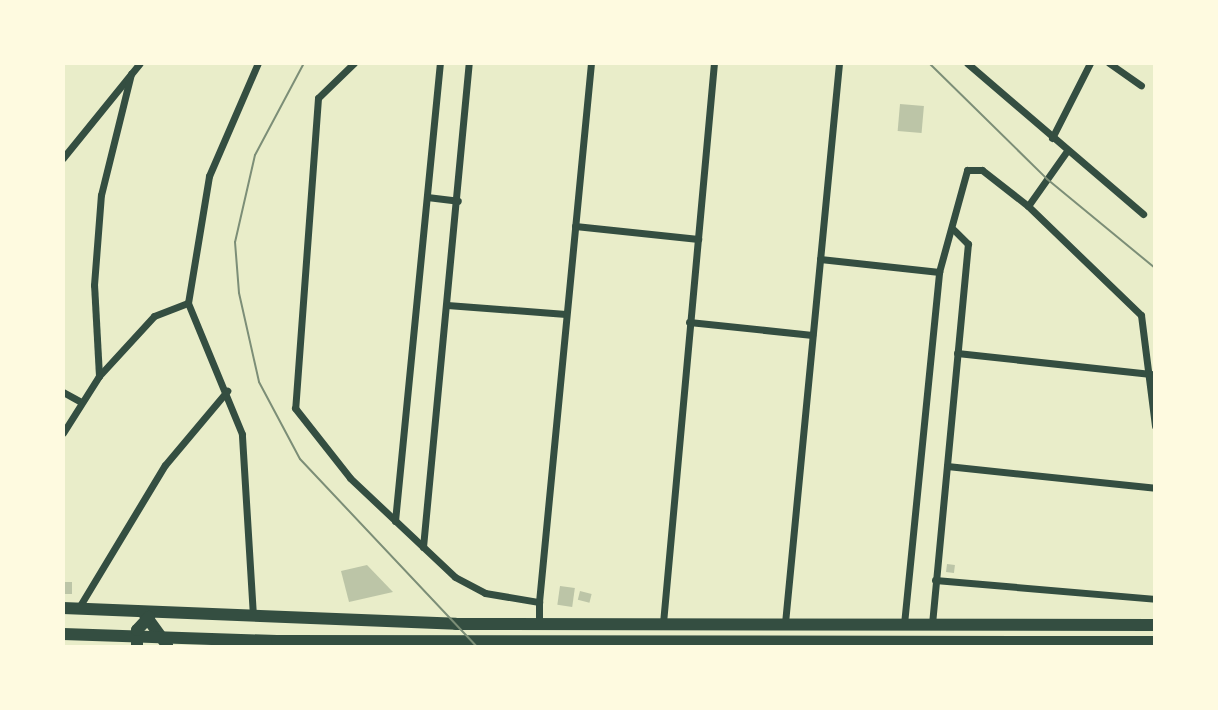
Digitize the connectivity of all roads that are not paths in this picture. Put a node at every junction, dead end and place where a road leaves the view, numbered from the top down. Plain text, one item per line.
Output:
1 (140, 63) edge
2 (258, 63) edge
3 (354, 63) edge
4 (440, 63) edge
5 (469, 63) edge
6 (591, 63) edge
7 (714, 63) edge
8 (839, 63) edge
9 (967, 63) edge
10 (1090, 63) edge
11 (1109, 63) edge
12 (131, 74) junction
13 (1142, 85) dead end
14 (1052, 138) junction
15 (1067, 150) junction
16 (63, 158) edge
17 (427, 197) junction
18 (458, 201) junction
19 (1028, 206) junction
20 (1143, 214) dead end
21 (575, 226) junction
22 (954, 230) junction
23 (698, 239) junction
24 (820, 259) junction
25 (939, 272) junction
26 (188, 303) junction
27 (447, 305) junction
28 (566, 314) junction
29 (689, 322) junction
30 (812, 335) junction
31 (957, 353) junction
32 (1151, 374) junction
33 (99, 376) junction
34 (226, 391) junction
35 (63, 393) edge
36 (81, 402) junction
37 (1154, 412) edge
38 (1155, 426) edge
39 (63, 433) edge
40 (947, 466) junction
41 (1155, 488) edge
42 (395, 521) junction
43 (423, 547) junction
44 (935, 580) junction
45 (1155, 599) edge
46 (539, 602) junction
47 (63, 608) edge
48 (78, 609) junction
49 (146, 614) junction
50 (253, 616) junction
51 (663, 623) junction
52 (785, 623) junction
53 (539, 624) junction
54 (904, 624) junction
55 (932, 624) junction
56 (1155, 625) edge
57 (63, 634) edge
58 (137, 642) edge
59 (1155, 642) edge
60 (167, 643) edge
61 (198, 643) edge
62 (279, 644) edge
63 (855, 644) edge
64 (1052, 644) edge

1 - 12 street
2 - 26 street
3 - 42 street
4 - 17 street
5 - 18 street
6 - 21 street
7 - 23 street
8 - 24 street
9 - 14 street
10 - 14 street
11 - 13 street
12 - 16 street
12 - 33 street
14 - 15 street
15 - 19 street
15 - 20 street
17 - 18 street
17 - 42 street
18 - 27 street
19 - 22 street
19 - 32 street
21 - 23 street
21 - 28 street
22 - 25 street
22 - 31 street
23 - 29 street
24 - 25 street
24 - 30 street
25 - 54 street
26 - 33 street
26 - 34 street
27 - 28 street
27 - 43 street
28 - 46 street
29 - 30 street
29 - 51 street
30 - 52 street
31 - 32 street
31 - 40 street
32 - 37 street
33 - 36 street
34 - 48 street
34 - 50 street
35 - 36 street
36 - 39 street
37 - 38 street
40 - 41 street
40 - 44 street
42 - 43 street
43 - 46 street
44 - 45 street
44 - 55 street
46 - 53 street
47 - 48 main road
48 - 49 main road
49 - 50 main road
49 - 58 main road
49 - 60 main road
50 - 53 main road
51 - 52 main road
51 - 53 main road
52 - 54 main road
54 - 55 main road
55 - 56 main road
57 - 58 main road
58 - 60 main road
59 - 64 main road
60 - 61 main road
61 - 62 main road
62 - 63 main road
63 - 64 main road

